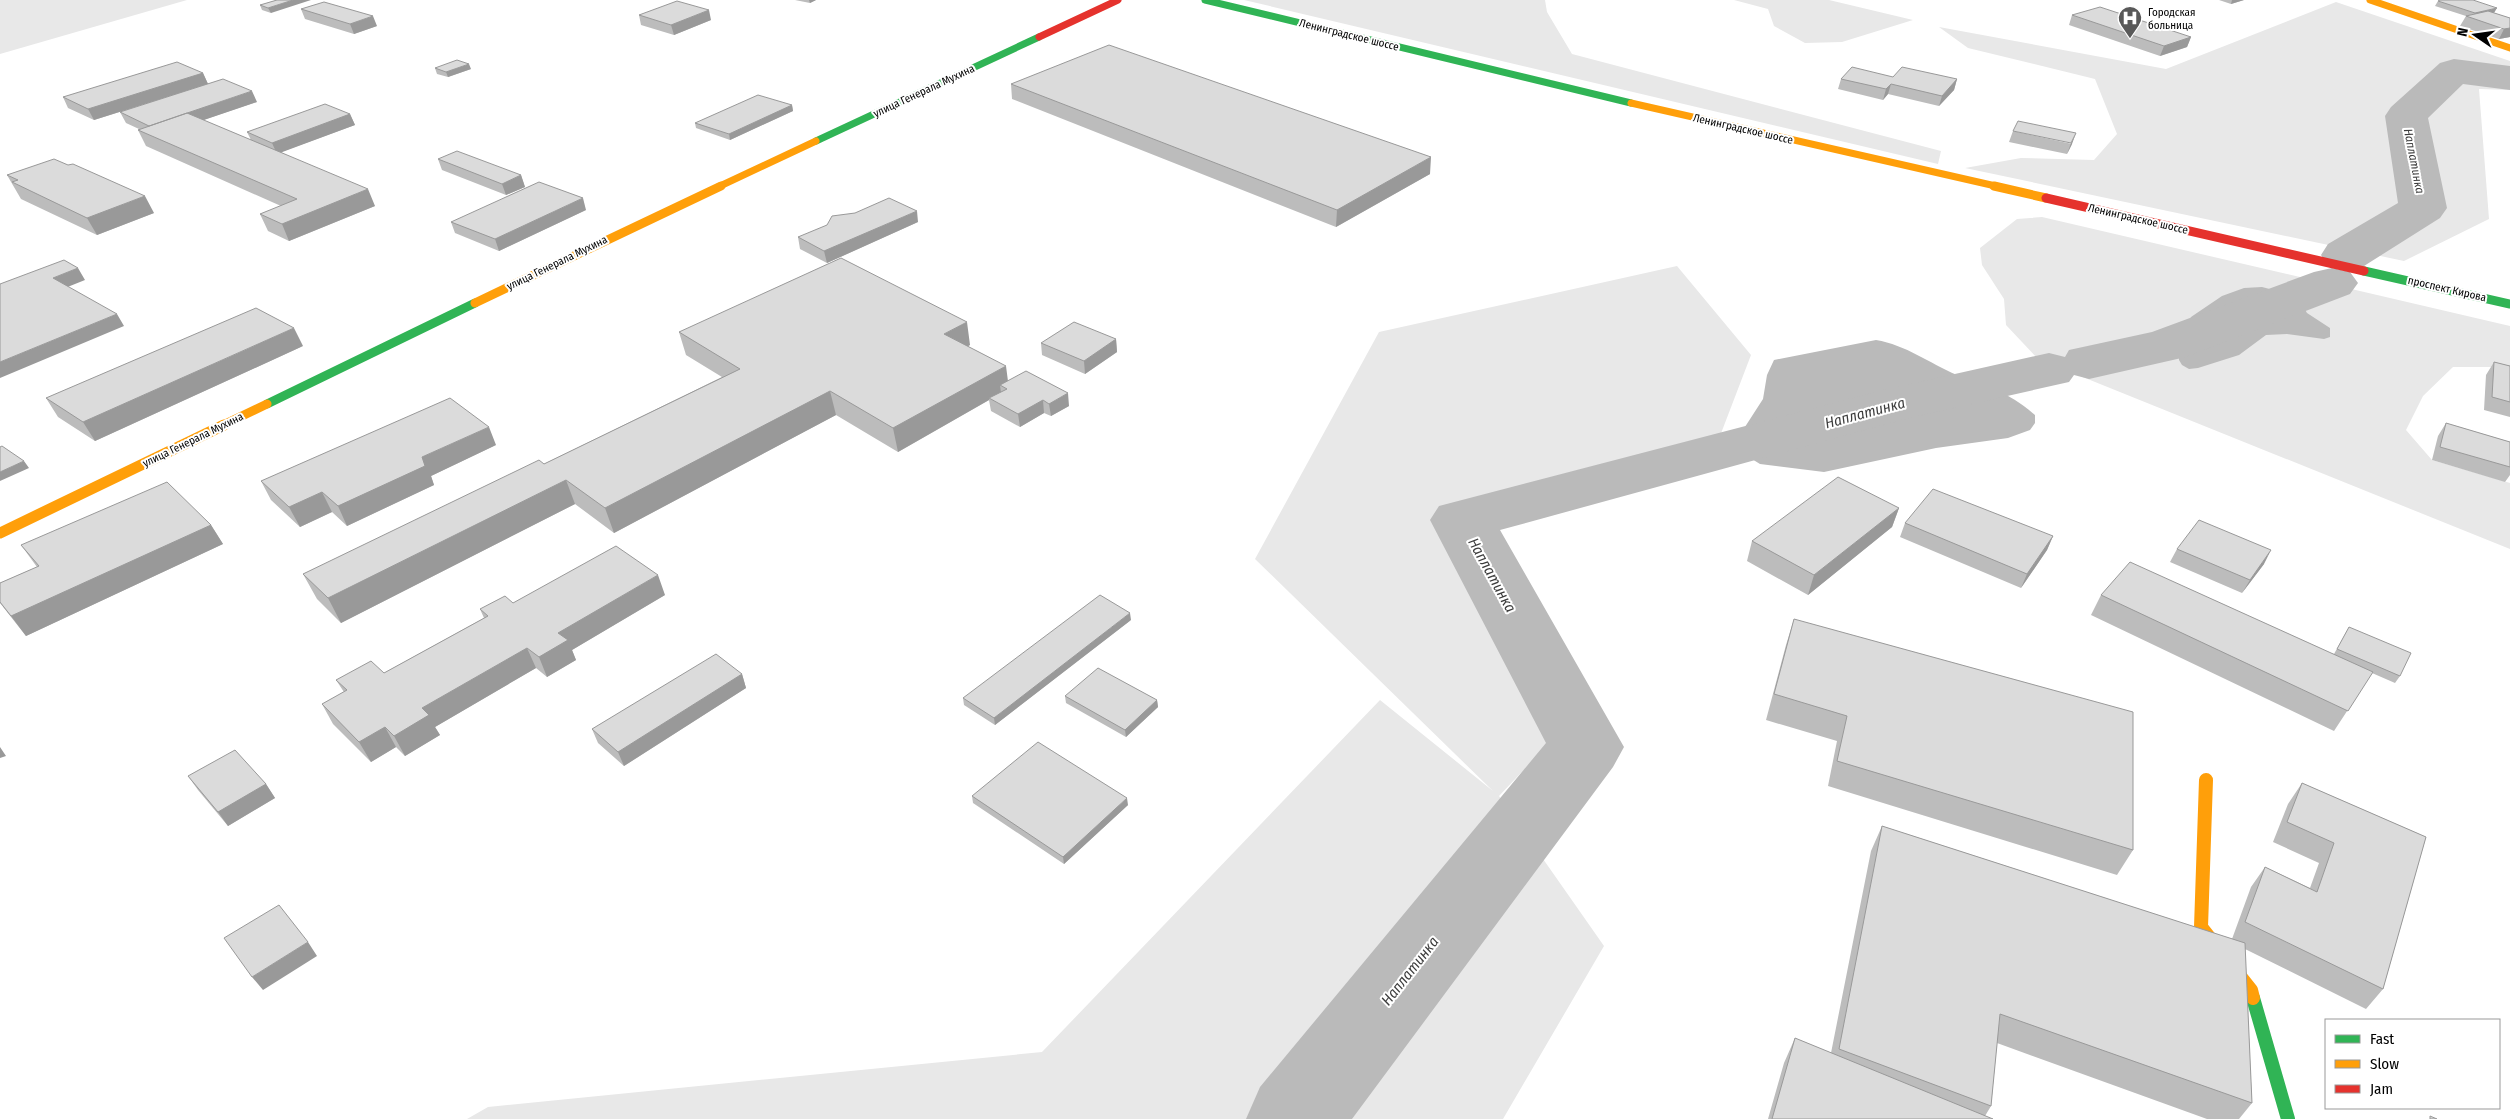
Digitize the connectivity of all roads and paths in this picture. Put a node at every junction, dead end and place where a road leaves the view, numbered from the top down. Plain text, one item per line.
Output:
1 (1118, 0) edge
2 (1205, 0) edge
3 (2370, 0) edge
4 (2510, 48) edge
5 (2384, 275) joint
6 (2510, 304) edge
7 (0, 533) edge
8 (2206, 780) dead end
9 (2288, 1119) edge

1 - 7 street, улица Генерала Мухина
2 - 5 street, Ленинградское шоссе
3 - 4 street
5 - 6 street, проспект Кирова
8 - 9 street

